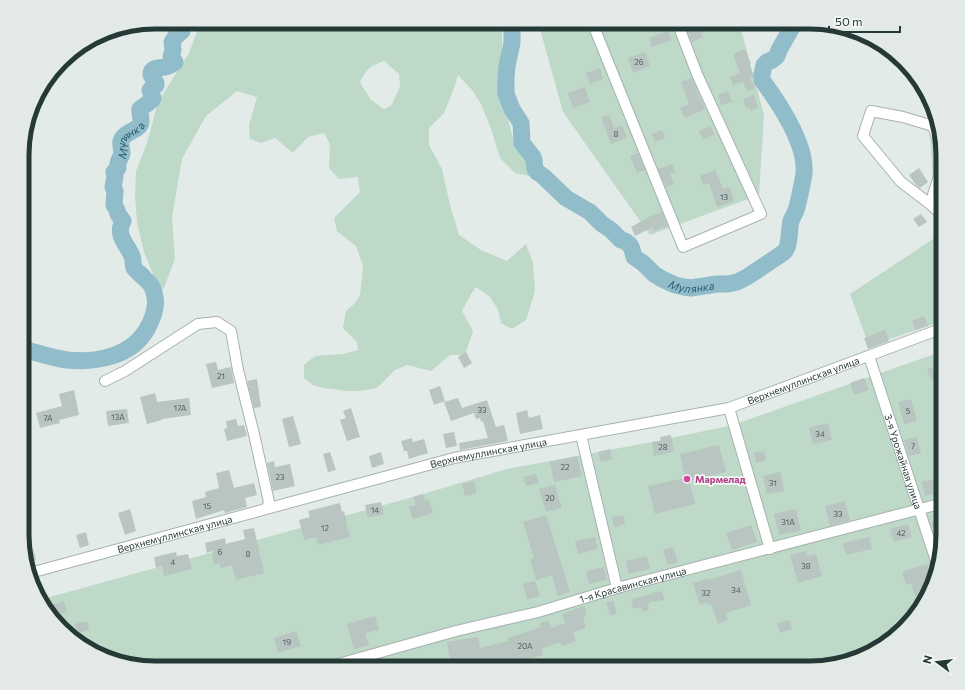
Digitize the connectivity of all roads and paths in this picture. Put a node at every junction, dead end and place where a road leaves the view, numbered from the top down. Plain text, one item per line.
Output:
1 (595, 29) edge
2 (680, 29) edge
3 (933, 126) edge
4 (936, 186) edge
5 (930, 204) junction
6 (936, 210) edge
7 (936, 331) edge
8 (869, 356) junction
9 (105, 381) dead end
10 (729, 408) junction
11 (581, 435) junction
12 (936, 505) edge
13 (268, 508) junction
14 (920, 510) junction
15 (770, 549) junction
16 (934, 556) edge
17 (35, 572) edge
18 (617, 588) junction
19 (349, 661) edge

1 - 2 street
3 - 5 street
4 - 5 street
5 - 6 street
7 - 8 street, Верхнемуллинская улица
8 - 10 street, Верхнемуллинская улица
8 - 14 street, 3-я Урожайная улица
9 - 13 street
10 - 11 street, Верхнемуллинская улица
10 - 15 street
11 - 13 street, Верхнемуллинская улица
11 - 18 street
12 - 14 street, 1-я Красавинская улица
13 - 17 street, Верхнемуллинская улица
14 - 15 street, 1-я Красавинская улица
14 - 16 street, 3-я Урожайная улица
15 - 18 street, 1-я Красавинская улица
18 - 19 street, 1-я Красавинская улица

